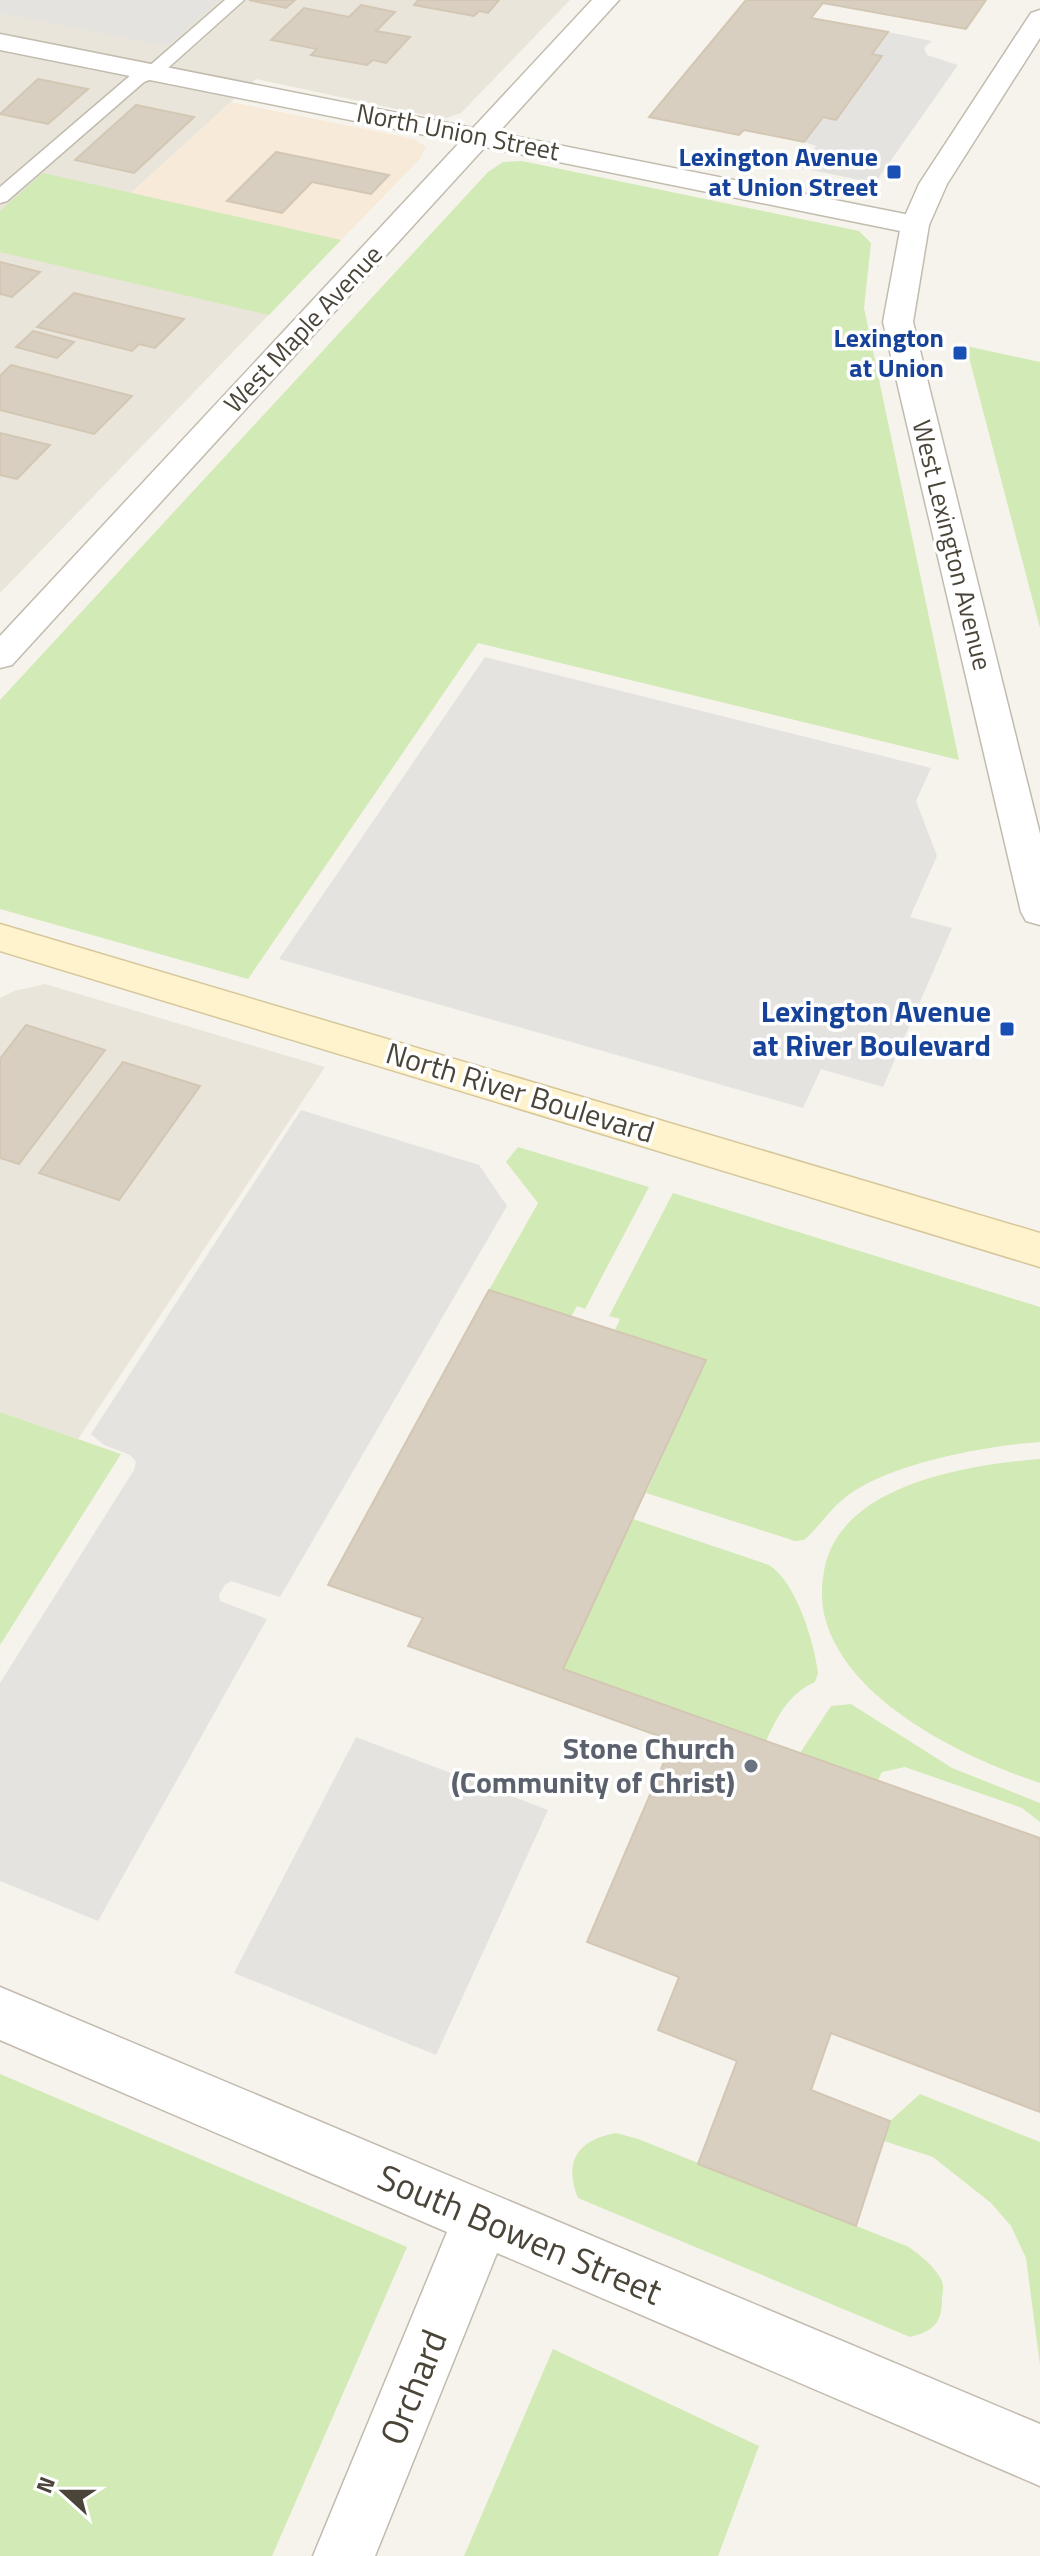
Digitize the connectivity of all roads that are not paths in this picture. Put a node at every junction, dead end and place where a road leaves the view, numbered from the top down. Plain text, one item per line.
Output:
1 (235, 0) edge
2 (606, 0) edge
3 (1040, 18) edge
4 (0, 42) edge
5 (153, 72) junction
6 (480, 137) junction
7 (0, 197) edge
8 (915, 225) junction
9 (0, 657) edge
10 (1040, 912) edge
11 (0, 937) edge
12 (1040, 1250) edge
13 (0, 2013) edge
14 (482, 2218) junction
15 (1040, 2455) edge
16 (344, 2556) edge

1 - 5 lane
2 - 6 street, West Maple Avenue
3 - 8 street, West Lexington Avenue
4 - 5 street, North Union Street
5 - 6 street, North Union Street
5 - 7 lane
6 - 8 street, North Union Street
6 - 9 street, West Maple Avenue
8 - 10 street, West Lexington Avenue
11 - 12 main road, North River Boulevard
13 - 14 street, South Bowen Street
14 - 15 street, South Bowen Street
14 - 16 street, Orchard

